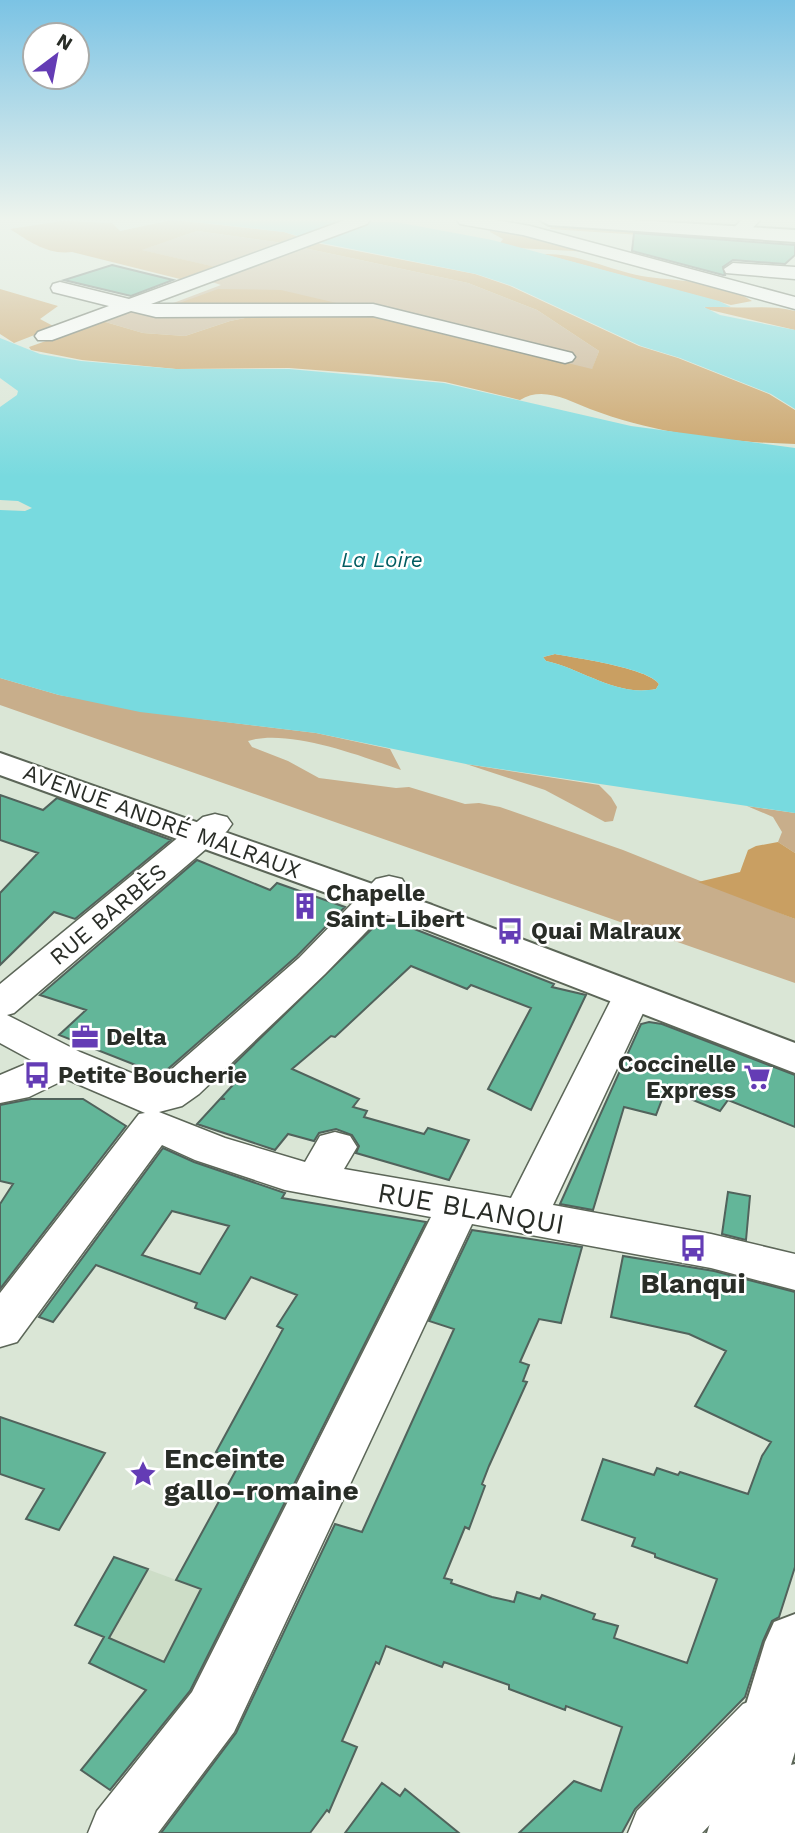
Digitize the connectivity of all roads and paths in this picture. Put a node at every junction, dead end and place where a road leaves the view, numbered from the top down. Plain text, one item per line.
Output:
1 (127, 306) joint
2 (45, 336) dead end
3 (565, 357) dead end
4 (1, 755) edge
5 (209, 830) junction
6 (383, 892) junction
7 (632, 996) junction
8 (0, 1004) edge
9 (0, 1026) edge
10 (795, 1037) edge
11 (795, 1059) edge
12 (66, 1062) junction
13 (0, 1088) edge
14 (151, 1112) junction
15 (458, 1206) junction
16 (524, 1218) junction
17 (795, 1272) edge
18 (0, 1328) edge
19 (795, 1642) edge
20 (774, 1714) junction
21 (795, 1796) edge
22 (119, 1833) edge
23 (659, 1833) edge
24 (740, 1833) edge
25 (785, 1833) edge

1 - 2 street
1 - 3 street
4 - 5 main road, AVENUE ANDRÉ MALRAUX
5 - 6 main road, AVENUE ANDRÉ MALRAUX
5 - 8 street, RUE BARBÈS
6 - 7 main road, AVENUE ANDRÉ MALRAUX
6 - 10 main road, AVENUE ANDRÉ MALRAUX
6 - 14 street
7 - 11 main road, AVENUE ANDRÉ MALRAUX
7 - 16 street
9 - 12 street, RUE BLANQUI
12 - 13 street
12 - 14 street, RUE BLANQUI
14 - 15 street, RUE BLANQUI
14 - 18 street
15 - 16 street, RUE BLANQUI
15 - 22 street
16 - 17 street, RUE BLANQUI
19 - 20 main road
20 - 23 street
20 - 24 main road
21 - 25 main road

